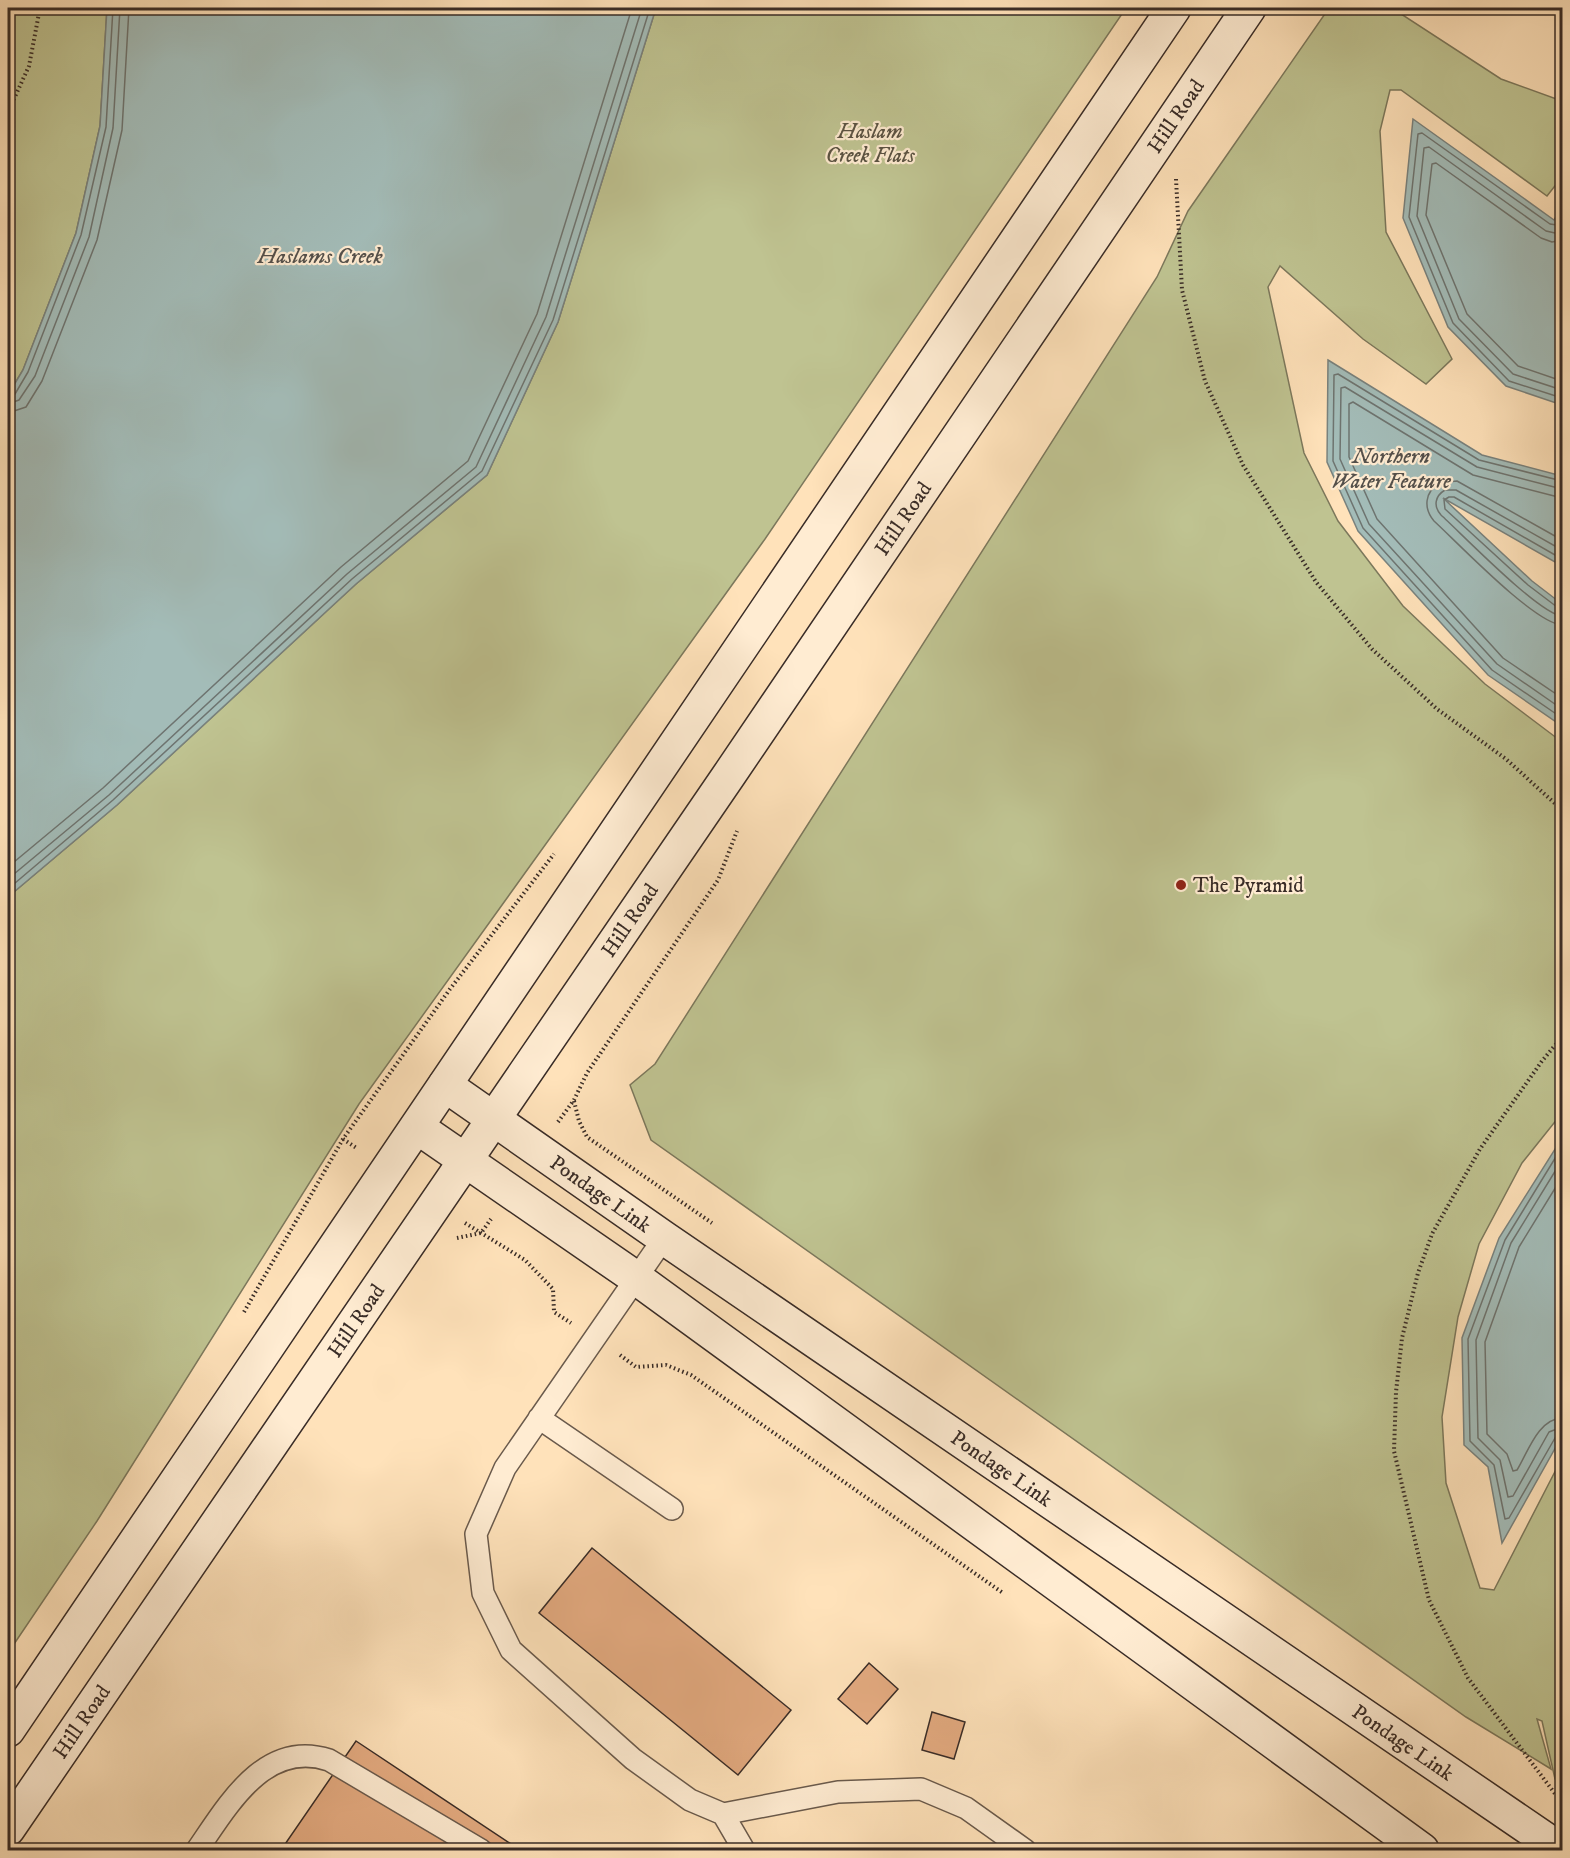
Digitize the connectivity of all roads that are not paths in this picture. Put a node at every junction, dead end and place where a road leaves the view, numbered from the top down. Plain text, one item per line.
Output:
1 (1174, 8) edge
2 (1249, 8) edge
3 (445, 1085) junction
4 (495, 1118) junction
5 (417, 1126) junction
6 (464, 1161) junction
7 (664, 1238) junction
8 (636, 1278) junction
9 (539, 1418) junction
10 (672, 1509) dead end
11 (8, 1730) edge
12 (723, 1814) junction
13 (8, 1829) edge
14 (197, 1851) edge
15 (481, 1851) edge
16 (744, 1851) edge
17 (1026, 1851) edge
18 (1422, 1851) edge
19 (1562, 1851) edge

1 - 3 main road
2 - 4 main road, Hill Road
3 - 4 main road, Pondage Link
3 - 5 main road
4 - 6 main road, Hill Road
4 - 7 main road, Pondage Link
5 - 6 main road
5 - 11 main road
6 - 8 main road
6 - 13 main road, Hill Road
7 - 8 lane
7 - 19 main road, Pondage Link
8 - 9 lane
8 - 18 main road
9 - 10 lane
9 - 12 lane
12 - 16 lane
12 - 17 lane
14 - 15 lane

